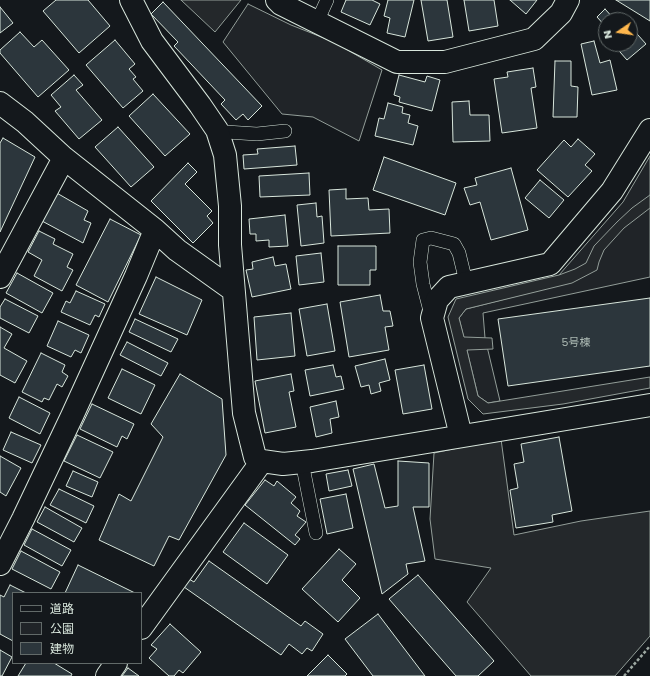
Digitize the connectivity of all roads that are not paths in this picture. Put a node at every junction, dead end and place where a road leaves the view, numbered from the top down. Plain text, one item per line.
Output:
1 (131, 0) edge
2 (277, 0) edge
3 (327, 0) edge
4 (568, 0) edge
5 (317, 22) junction
6 (0, 102) edge
7 (650, 130) edge
8 (285, 131) dead end
9 (218, 136) junction
10 (64, 158) junction
11 (156, 230) junction
12 (0, 277) edge
13 (466, 282) junction
14 (233, 290) junction
15 (432, 318) junction
16 (650, 405) edge
17 (461, 436) junction
18 (262, 462) junction
19 (302, 462) junction
20 (316, 533) dead end
21 (0, 564) edge
22 (142, 627) edge
23 (115, 664) edge
24 (107, 676) edge

1 - 9 street
2 - 5 street
3 - 5 lane
4 - 5 street
6 - 10 street
7 - 13 street
8 - 9 lane
9 - 14 street
10 - 11 street
10 - 12 street
11 - 14 street
11 - 21 street
13 - 15 street
13 - 15 lane
14 - 18 street
15 - 17 street
16 - 17 street
17 - 19 street
18 - 19 street
18 - 22 street
19 - 20 lane
23 - 24 street

